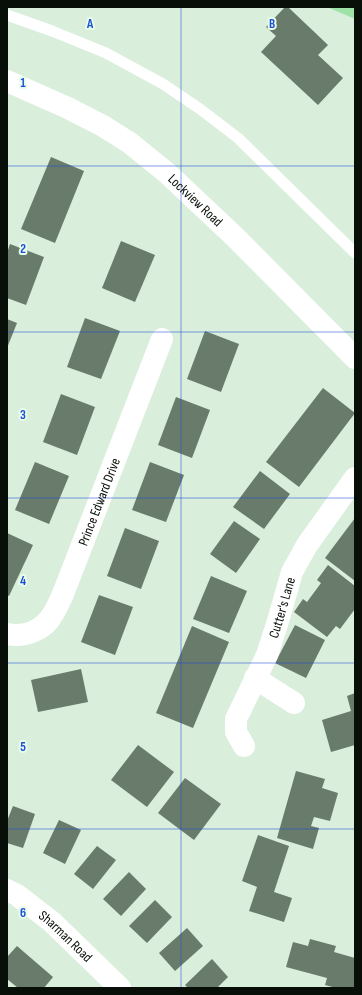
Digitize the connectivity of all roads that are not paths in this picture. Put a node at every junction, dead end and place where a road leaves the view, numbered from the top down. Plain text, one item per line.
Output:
1 (7, 15) edge
2 (7, 81) edge
3 (355, 253) edge
4 (162, 339) dead end
5 (355, 358) edge
6 (355, 478) edge
7 (7, 634) edge
8 (255, 678) junction
9 (294, 702) dead end
10 (244, 746) dead end
11 (7, 890) edge
12 (120, 988) edge

1 - 3 lane
2 - 5 street, Lockview Road
4 - 7 street, Prince Edward Drive
6 - 8 street, Cutter's Lane
8 - 9 street
8 - 10 street, Cutter's Lane
11 - 12 street, Sharman Road

